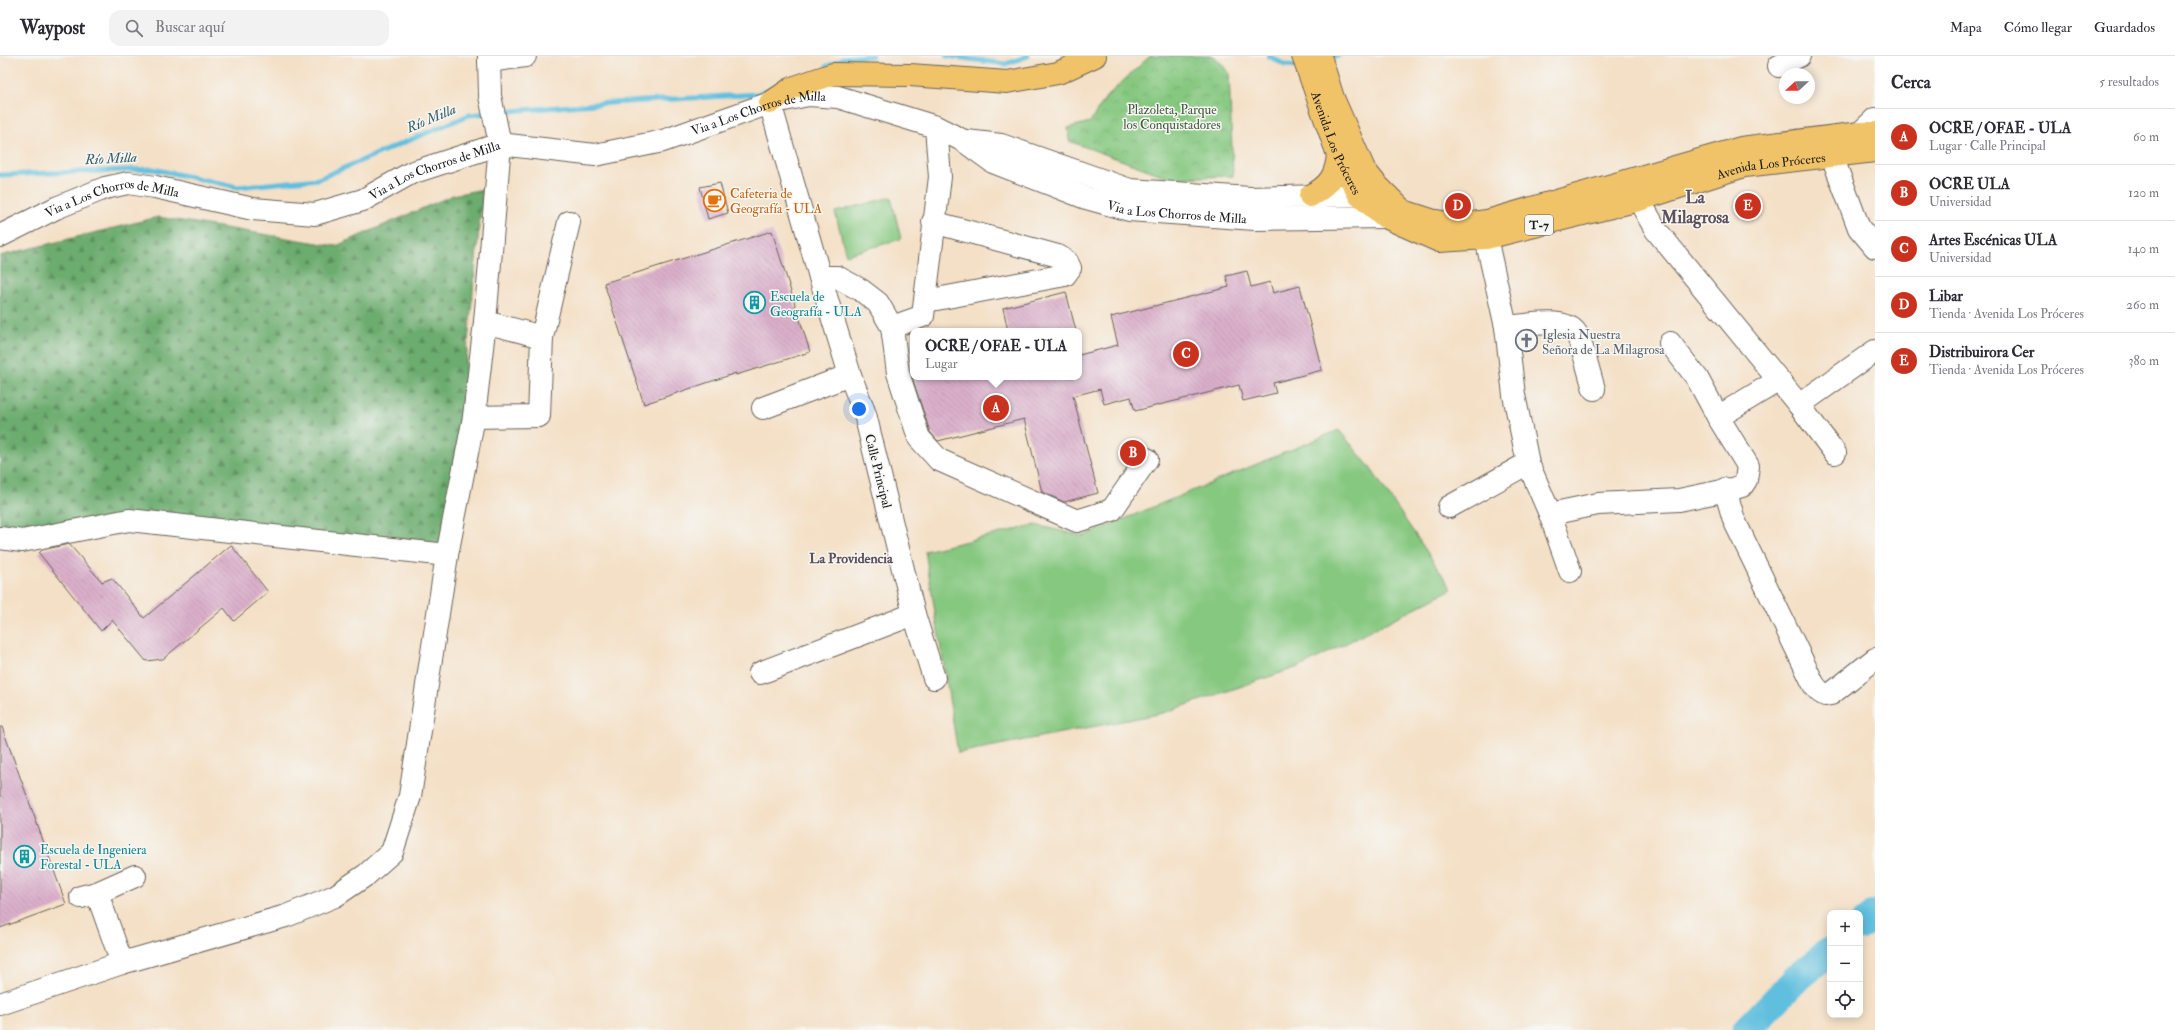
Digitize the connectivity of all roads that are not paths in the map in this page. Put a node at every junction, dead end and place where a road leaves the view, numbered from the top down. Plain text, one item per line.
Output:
1 (525, 56) edge
2 (1095, 56) edge
3 (1303, 56) edge
4 (1320, 56) edge
5 (1799, 56) edge
6 (489, 58) edge
7 (1779, 66) dead end
8 (770, 103) junction
9 (936, 127) junction
10 (1870, 128) edge
11 (498, 133) junction
12 (964, 141) junction
13 (1875, 151) edge
14 (1338, 155) junction
15 (1832, 156) junction
16 (1368, 189) junction
17 (1310, 196) junction
18 (1639, 200) junction
19 (1394, 214) junction
20 (569, 222) dead end
21 (933, 222) junction
22 (0, 236) edge
23 (1486, 238) junction
24 (1875, 247) edge
25 (820, 277) junction
26 (926, 301) junction
27 (485, 322) junction
28 (892, 327) junction
29 (1506, 327) junction
30 (542, 337) junction
31 (1670, 343) dead end
32 (1875, 351) edge
33 (850, 375) junction
34 (1779, 380) junction
35 (1594, 389) dead end
36 (1799, 405) junction
37 (763, 408) dead end
38 (474, 417) junction
39 (1718, 417) junction
40 (1835, 453) dead end
41 (1147, 458) dead end
42 (1528, 463) junction
43 (1725, 489) junction
44 (1449, 507) dead end
45 (1550, 514) junction
46 (0, 538) edge
47 (447, 555) junction
48 (1570, 571) dead end
49 (914, 614) junction
50 (1875, 659) edge
51 (760, 673) dead end
52 (934, 678) dead end
53 (136, 876) dead end
54 (122, 964) junction
55 (0, 1004) edge

1 - 6 street
2 - 8 highway
3 - 14 highway, Avenida Los Próceres / T-7
4 - 16 highway, Avenida Los Próceres / T-7
5 - 7 street
6 - 11 street
8 - 9 street, Via a Los Chorros de Milla
8 - 11 street, Via a Los Chorros de Milla
8 - 25 street, Calle Principal
9 - 12 street, Via a Los Chorros de Milla
9 - 21 street
10 - 19 highway, Avenida Los Próceres / T-7
11 - 22 street, Via a Los Chorros de Milla
11 - 27 street
12 - 17 street, Via a Los Chorros de Milla
12 - 19 street, Via a Los Chorros de Milla
13 - 15 highway, Avenida Los Próceres / T-7
14 - 16 highway, Avenida Los Próceres / T-7
14 - 17 highway
15 - 18 highway, Avenida Los Próceres / T-7
15 - 24 street
16 - 17 street, Via a Los Chorros de Milla
16 - 19 highway, Avenida Los Próceres / T-7
18 - 23 highway, Avenida Los Próceres / T-7
18 - 34 street
19 - 23 highway, Avenida Los Próceres / T-7
20 - 30 street
21 - 26 street
21 - 26 street
23 - 29 street
25 - 28 street
25 - 33 street, Calle Principal
26 - 28 street
27 - 30 street
27 - 38 street
28 - 41 street
29 - 35 street
29 - 42 street
30 - 38 street
31 - 39 street
32 - 36 street
33 - 37 street
33 - 49 street, Calle Principal
34 - 36 street
34 - 39 street
36 - 40 street
38 - 47 street
39 - 43 street
42 - 44 street
42 - 45 street
43 - 45 street
43 - 50 street
45 - 48 street
46 - 47 street
47 - 54 street
49 - 51 street
49 - 52 street, Calle Principal
53 - 54 street
54 - 55 street

